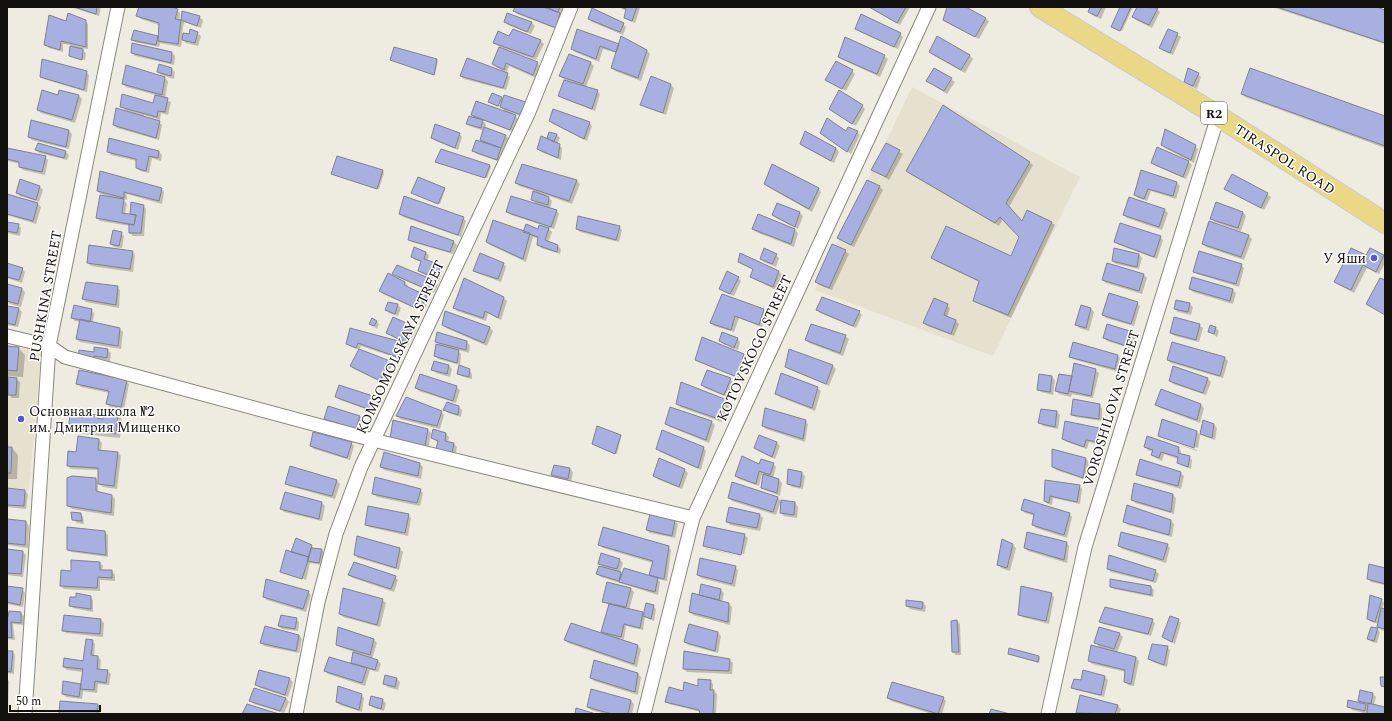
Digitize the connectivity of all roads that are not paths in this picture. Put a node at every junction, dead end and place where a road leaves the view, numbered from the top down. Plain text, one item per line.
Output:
1 (118, 7) edge
2 (571, 7) edge
3 (929, 7) edge
4 (1040, 7) edge
5 (1218, 116) junction
6 (1385, 223) edge
7 (7, 336) edge
8 (49, 346) junction
9 (373, 440) junction
10 (693, 518) junction
11 (25, 714) edge
12 (296, 714) edge
13 (644, 714) edge
14 (1048, 714) edge

1 - 8 street, PUSHKINA STREET
2 - 9 street, KOMSOMOLSKAYA STREET
3 - 10 street, KOTOVSKOGO STREET
4 - 5 main road, TIRASPOL ROAD / R2
5 - 6 main road, TIRASPOL ROAD / R2
5 - 14 street, VOROSHILOVA STREET
7 - 8 street
8 - 9 street
8 - 11 street, PUSHKINA STREET
9 - 10 street
9 - 12 street, KOMSOMOLSKAYA STREET
10 - 13 street, KOTOVSKOGO STREET

